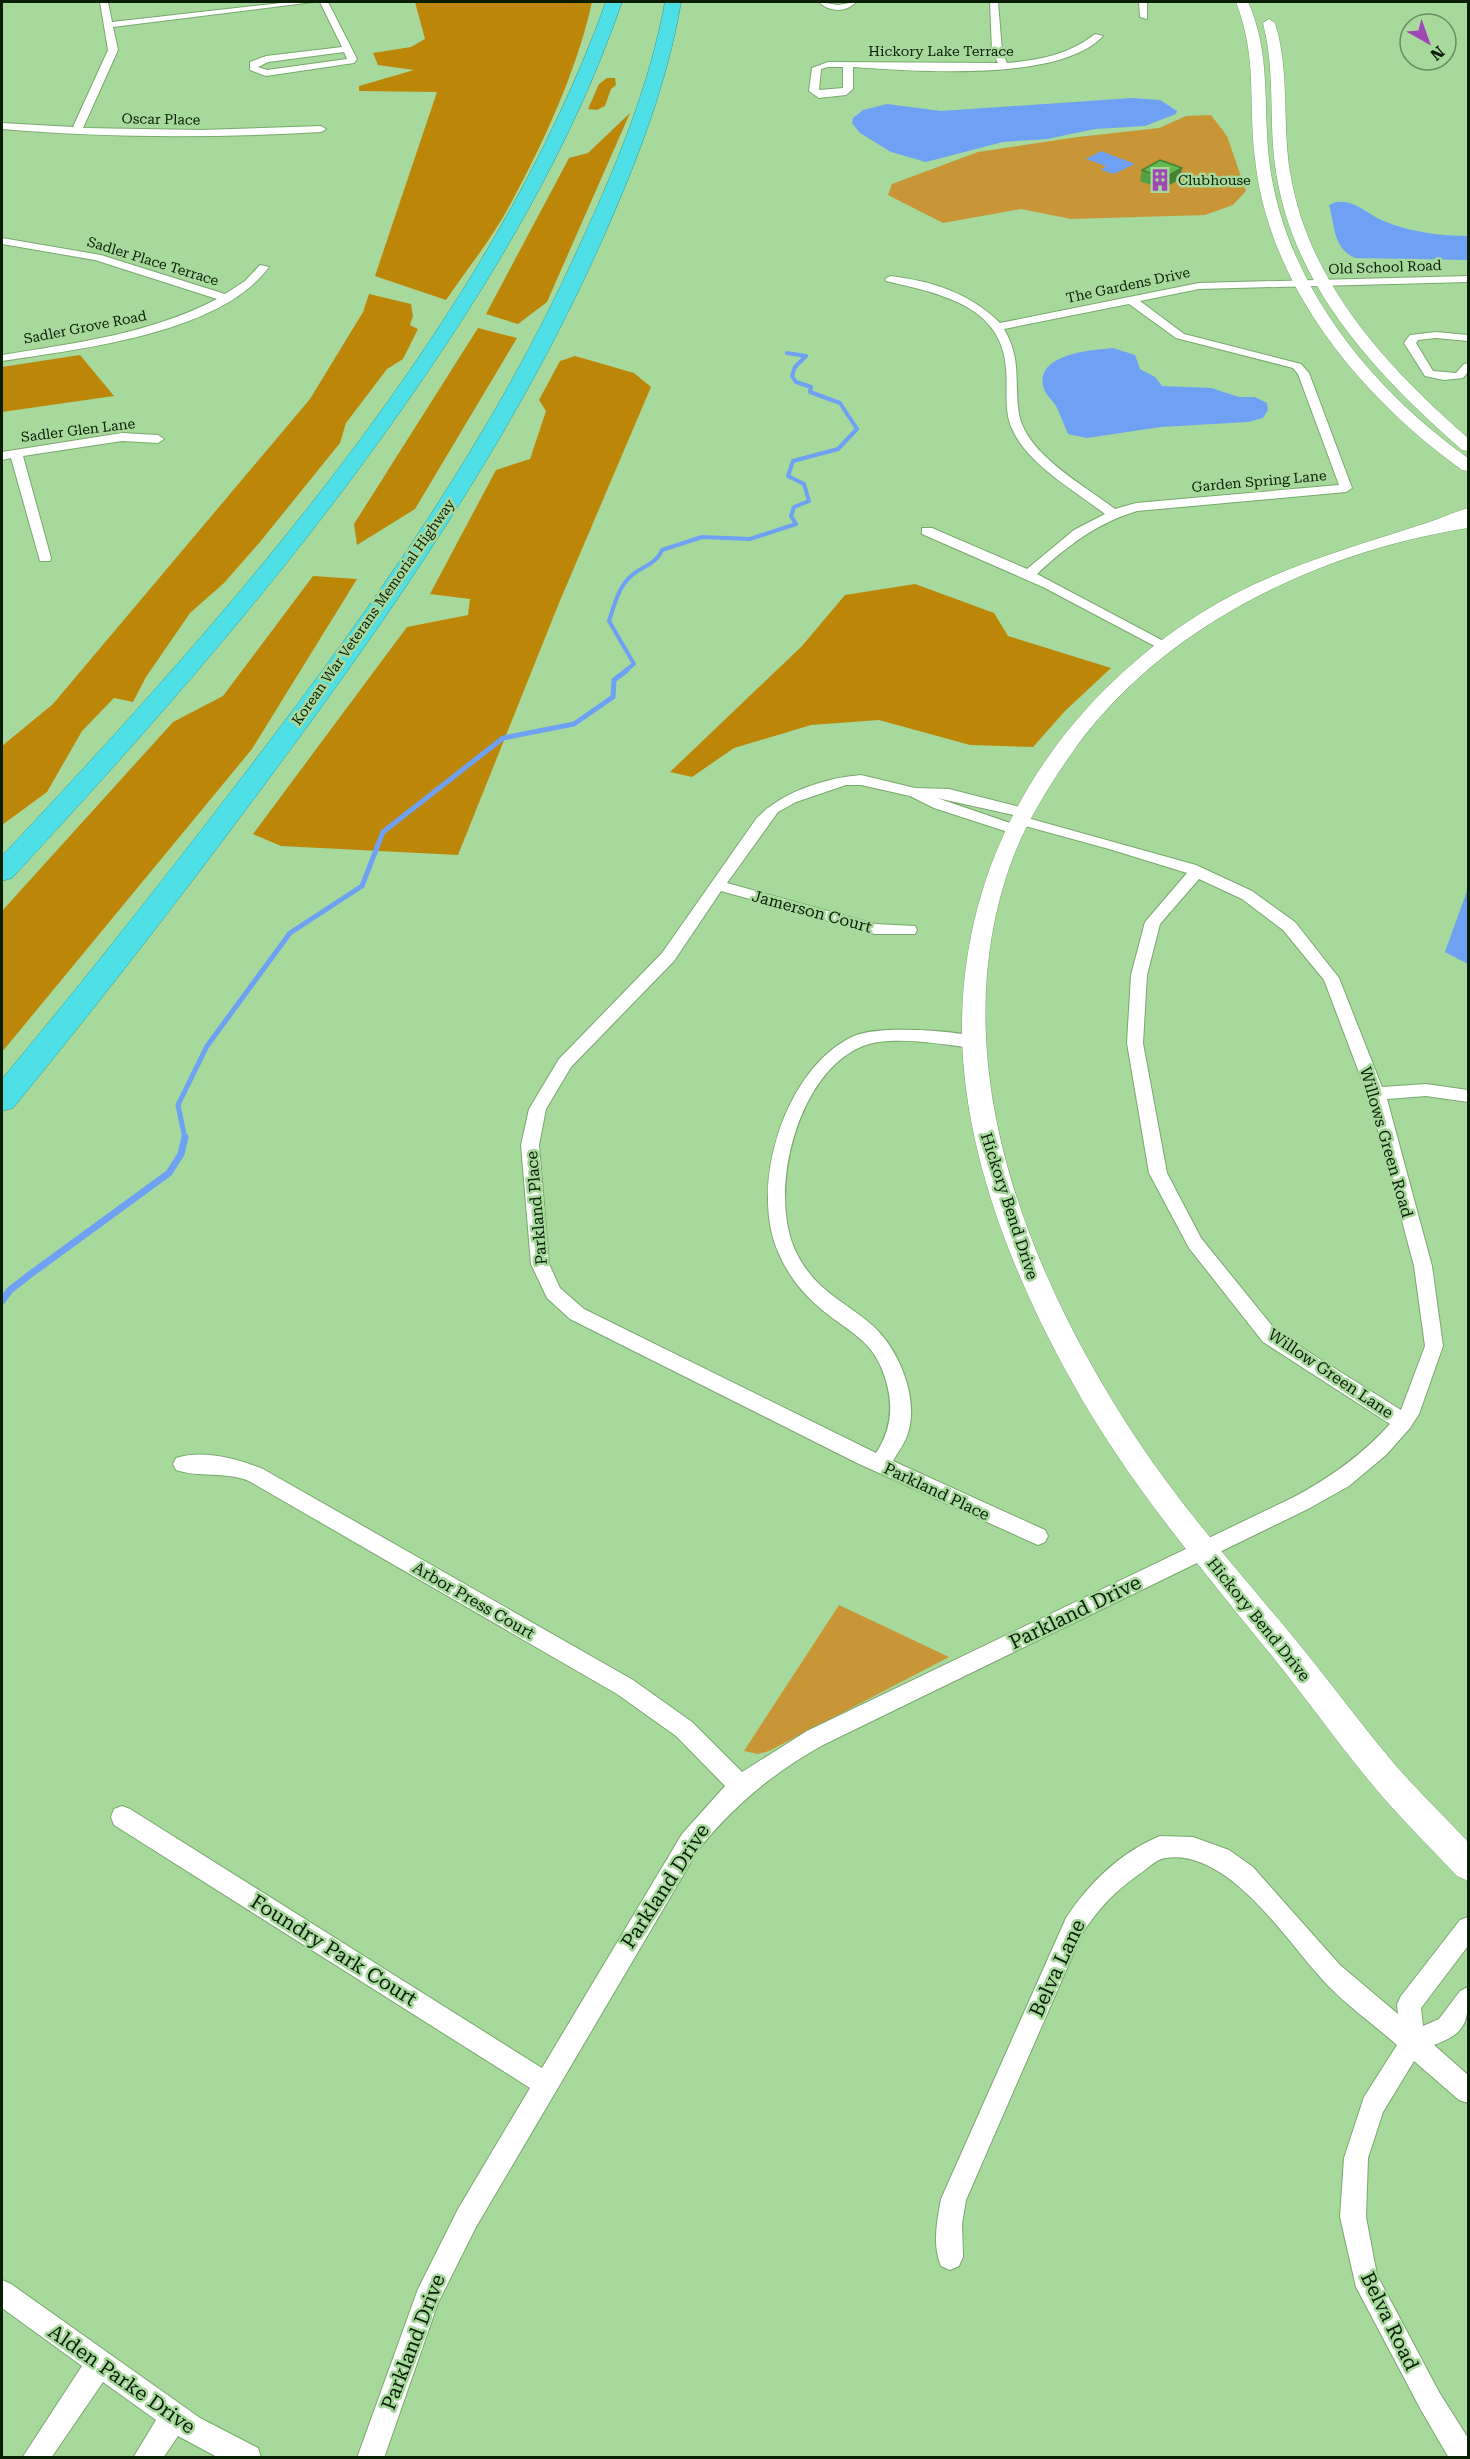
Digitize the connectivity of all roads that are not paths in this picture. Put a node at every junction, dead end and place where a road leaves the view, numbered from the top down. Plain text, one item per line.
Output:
1 (104, 2) edge
2 (309, 2) edge
3 (324, 2) edge
4 (603, 2) edge
5 (614, 2) edge
6 (674, 2) edge
7 (823, 2) edge
8 (852, 2) edge
9 (994, 2) edge
10 (1143, 2) edge
11 (1242, 2) edge
12 (1264, 11) dead end
13 (1144, 17) dead end
14 (110, 25) junction
15 (1098, 36) dead end
16 (346, 49) junction
17 (591, 59) junction
18 (848, 65) junction
19 (1004, 65) junction
20 (2, 126) edge
21 (321, 129) dead end
22 (76, 132) junction
23 (2, 241) edge
24 (264, 267) dead end
25 (890, 279) dead end
26 (1468, 279) edge
27 (1302, 284) junction
28 (1324, 284) junction
29 (226, 298) junction
30 (1133, 301) junction
31 (998, 327) junction
32 (1468, 338) edge
33 (2, 358) edge
34 (1468, 366) edge
35 (158, 439) dead end
36 (1468, 446) edge
37 (16, 453) junction
38 (2, 456) edge
39 (1468, 466) edge
40 (1112, 513) junction
41 (1468, 513) edge
42 (1468, 523) edge
43 (1428, 529) junction
44 (927, 531) dead end
45 (45, 558) dead end
46 (1029, 574) junction
47 (1164, 647) junction
48 (1018, 820) junction
49 (2, 872) edge
50 (1197, 872) junction
51 (717, 885) junction
52 (909, 930) dead end
53 (975, 1042) junction
54 (1377, 1094) junction
55 (1468, 1096) edge
56 (2, 1100) edge
57 (1403, 1422) junction
58 (183, 1464) dead end
59 (880, 1464) junction
60 (1038, 1536) dead end
61 (1203, 1550) junction
62 (740, 1786) junction
63 (122, 1817) dead end
64 (1468, 1865) edge
65 (1468, 1928) edge
66 (1468, 1999) edge
67 (1412, 2042) junction
68 (546, 2084) junction
69 (1468, 2091) edge
70 (950, 2257) dead end
71 (2, 2293) edge
72 (99, 2364) junction
73 (174, 2418) junction
74 (35, 2457) edge
75 (146, 2457) edge
76 (248, 2457) edge
77 (370, 2457) edge
78 (1465, 2457) edge

1 - 14 street
2 - 14 street
3 - 16 street
4 - 17 highway
5 - 17 highway
6 - 56 highway, Korean War Veterans Memorial Highway
7 - 8 street
9 - 19 street
10 - 13 street
11 - 27 street
12 - 28 street
14 - 22 street
15 - 19 street, Hickory Lake Terrace
16 - 16 street
17 - 49 highway
18 - 18 street, Hickory Lake Terrace
18 - 19 street, Hickory Lake Terrace
20 - 22 street, Oscar Place
21 - 22 street, Oscar Place
23 - 29 street, Sadler Place Terrace
24 - 29 street, Sadler Grove Road
25 - 31 street
26 - 28 street, Old School Road
27 - 28 street, Old School Road
27 - 30 street, The Gardens Drive
27 - 39 street
28 - 36 street
29 - 33 street, Sadler Grove Road
30 - 31 street, The Gardens Drive
30 - 40 street, Garden Spring Lane
31 - 40 street
32 - 34 street
35 - 37 street, Sadler Glen Lane
37 - 38 street, Sadler Glen Lane
37 - 45 street
40 - 46 street, Garden Spring Lane
41 - 43 street, Hickory Bend Drive
42 - 43 street, Hickory Bend Drive
43 - 47 street, Hickory Bend Drive
44 - 46 street
46 - 47 street
47 - 48 street, Hickory Bend Drive
48 - 50 street, Willows Green Road
48 - 51 street, Parkland Place
48 - 53 street, Hickory Bend Drive
50 - 54 street, Willows Green Road
50 - 57 street, Willow Green Lane
51 - 52 street, Jamerson Court
51 - 59 street, Parkland Place
53 - 59 street
53 - 61 street, Hickory Bend Drive
54 - 55 street
54 - 57 street, Willows Green Road
57 - 61 street, Willows Green Road
58 - 62 street, Arbor Press Court
59 - 60 street, Parkland Place
61 - 62 street, Parkland Drive
61 - 64 street, Hickory Bend Drive
62 - 68 street, Parkland Drive
63 - 68 street, Foundry Park Court
65 - 67 street
66 - 67 street
67 - 69 street, Belva Lane
67 - 70 street, Belva Lane
67 - 78 street, Belva Road
68 - 77 street, Parkland Drive
71 - 72 street, Alden Parke Drive
72 - 73 street, Alden Parke Drive
72 - 74 street
73 - 75 street
73 - 76 street, Alden Parke Drive

